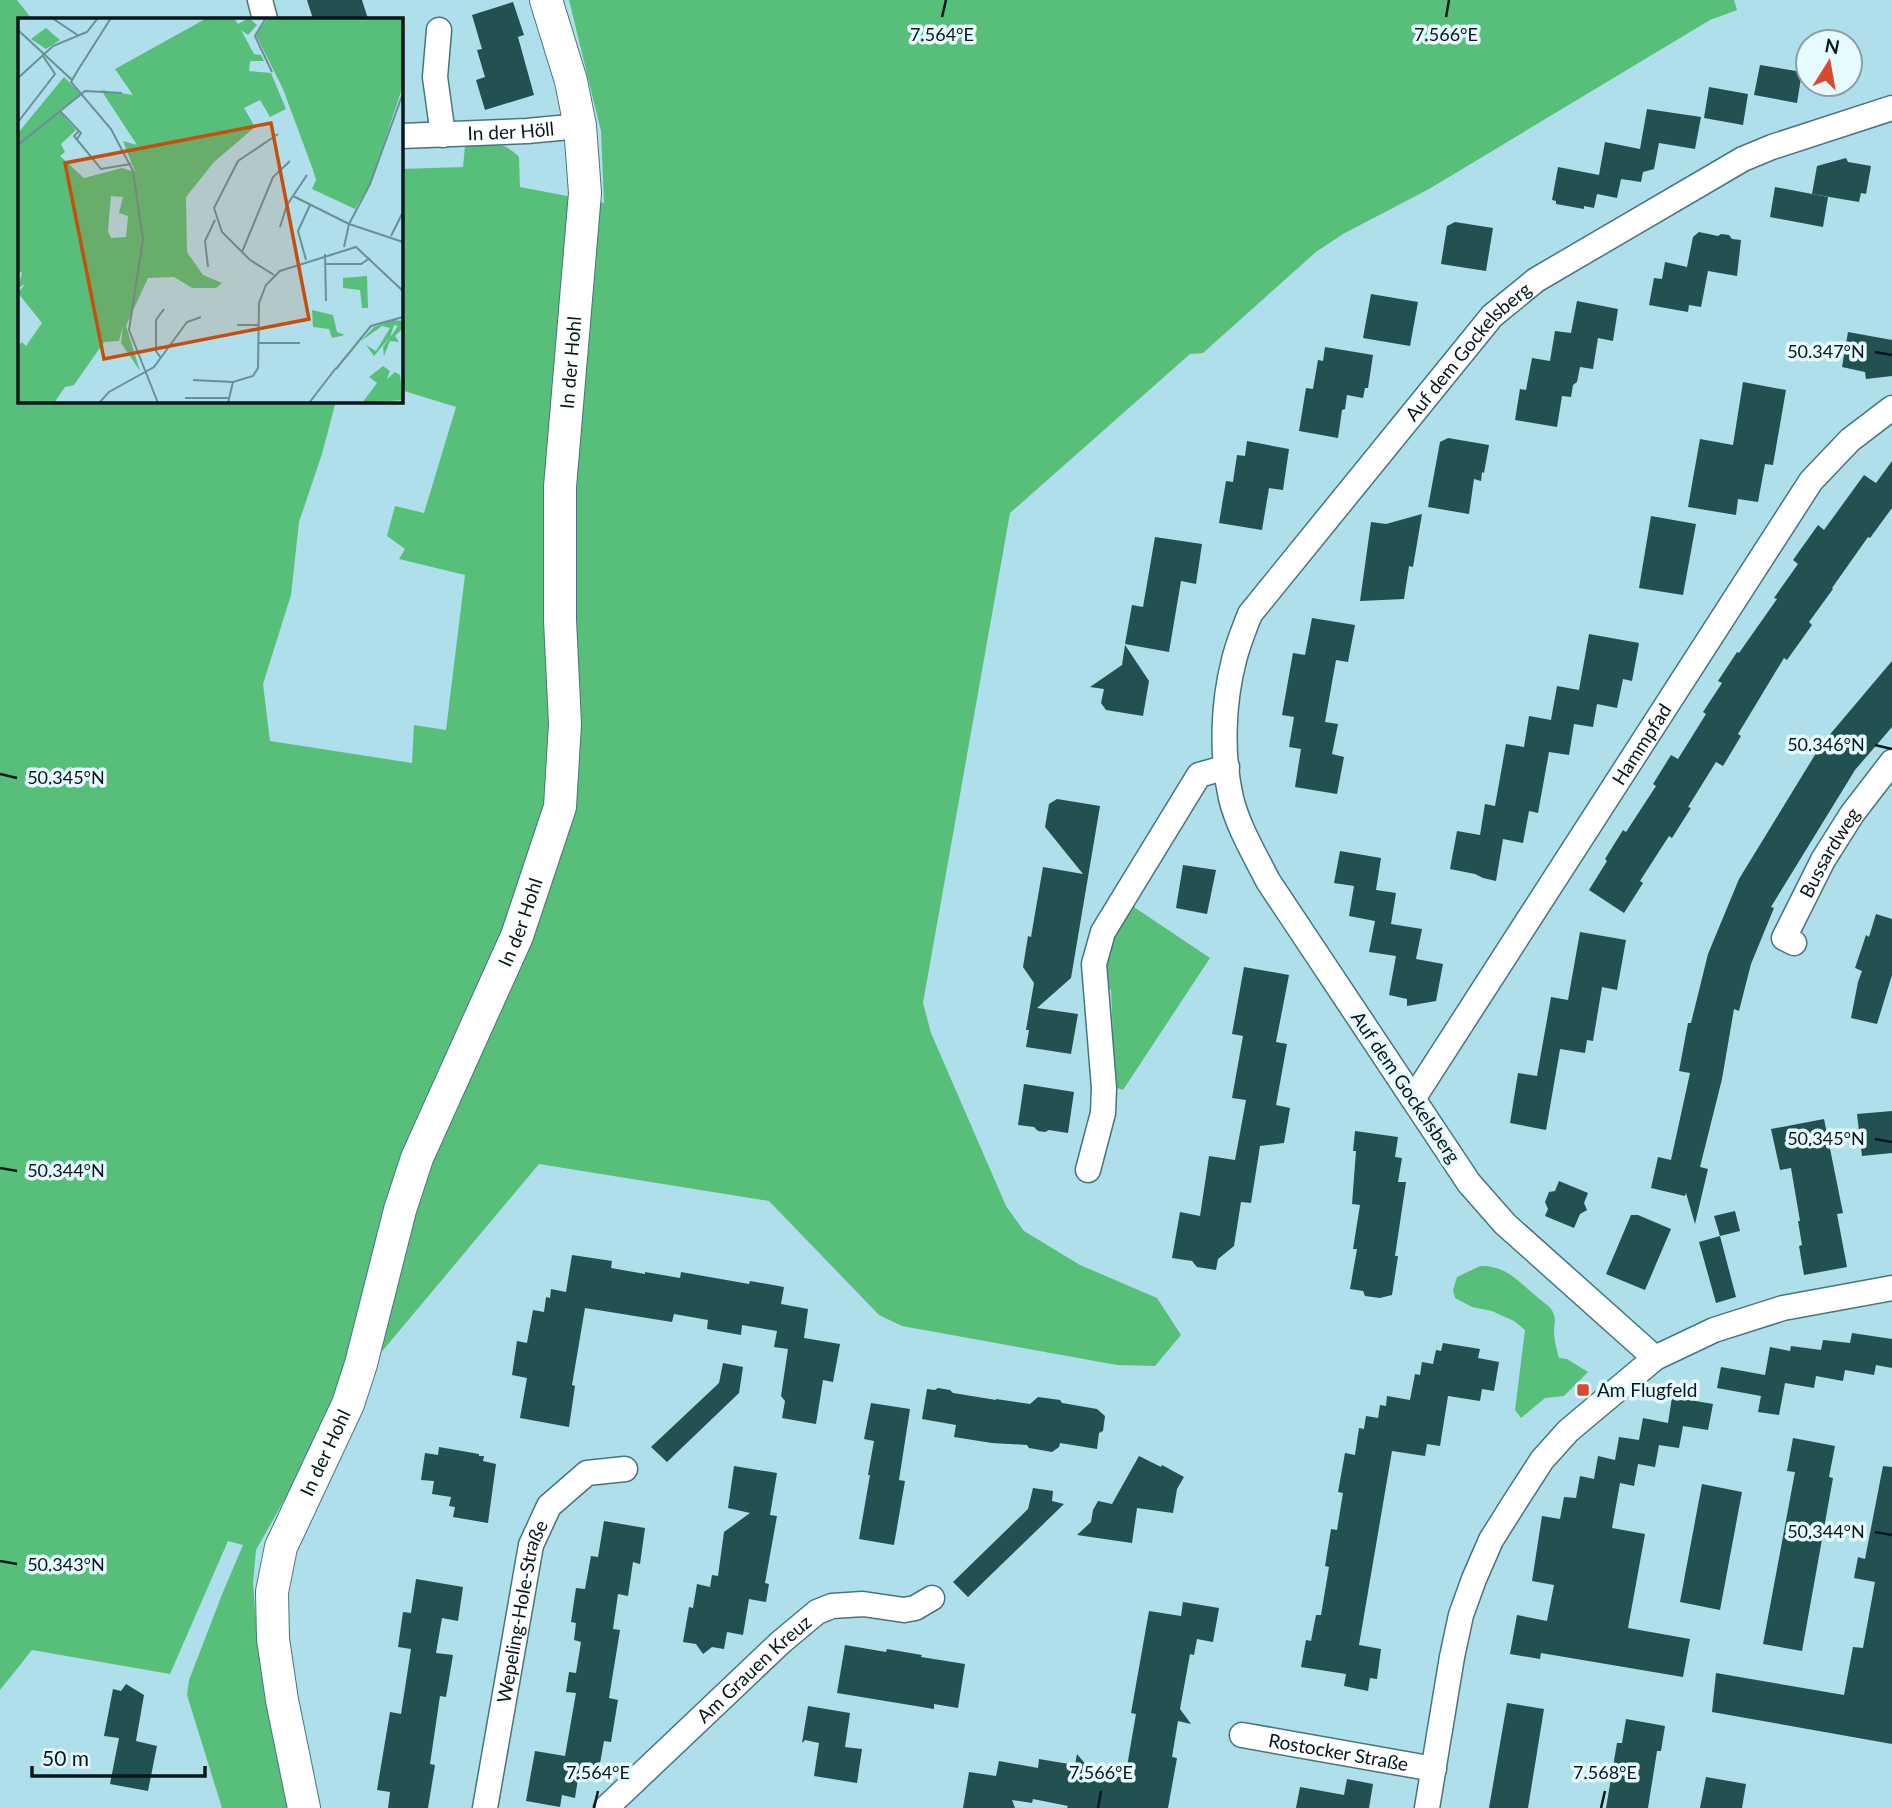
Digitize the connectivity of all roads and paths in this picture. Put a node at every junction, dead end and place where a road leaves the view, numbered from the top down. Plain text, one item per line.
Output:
1 (260, 0) edge
2 (546, 0) edge
3 (265, 18) edge
4 (439, 30) dead end
5 (1892, 108) edge
6 (580, 126) junction
7 (443, 135) junction
8 (402, 136) edge
9 (1892, 408) edge
10 (1892, 762) edge
11 (1227, 767) junction
12 (1794, 943) dead end
13 (1413, 1098) junction
14 (1088, 1170) dead end
15 (1892, 1288) edge
16 (1655, 1358) junction
17 (625, 1469) dead end
18 (932, 1598) dead end
19 (1242, 1734) dead end
20 (1434, 1769) junction
21 (304, 1808) edge
22 (485, 1808) edge
23 (606, 1808) edge
24 (1427, 1808) edge

1 - 3 street
2 - 6 street, In der Hohl
4 - 7 street, In der Höll
5 - 11 street, Auf dem Gockelsberg
6 - 7 street, In der Höll
6 - 21 street, In der Hohl
7 - 8 street, In der Höll
9 - 13 street, Hammpfad
10 - 12 street, Bussardweg
11 - 13 street, Auf dem Gockelsberg
11 - 14 street
13 - 16 street, Auf dem Gockelsberg
15 - 16 street
16 - 20 street
17 - 22 street, Wepeling-Hole-Straße
18 - 23 street, Am Grauen Kreuz
19 - 20 street, Rostocker Straße
20 - 24 street

